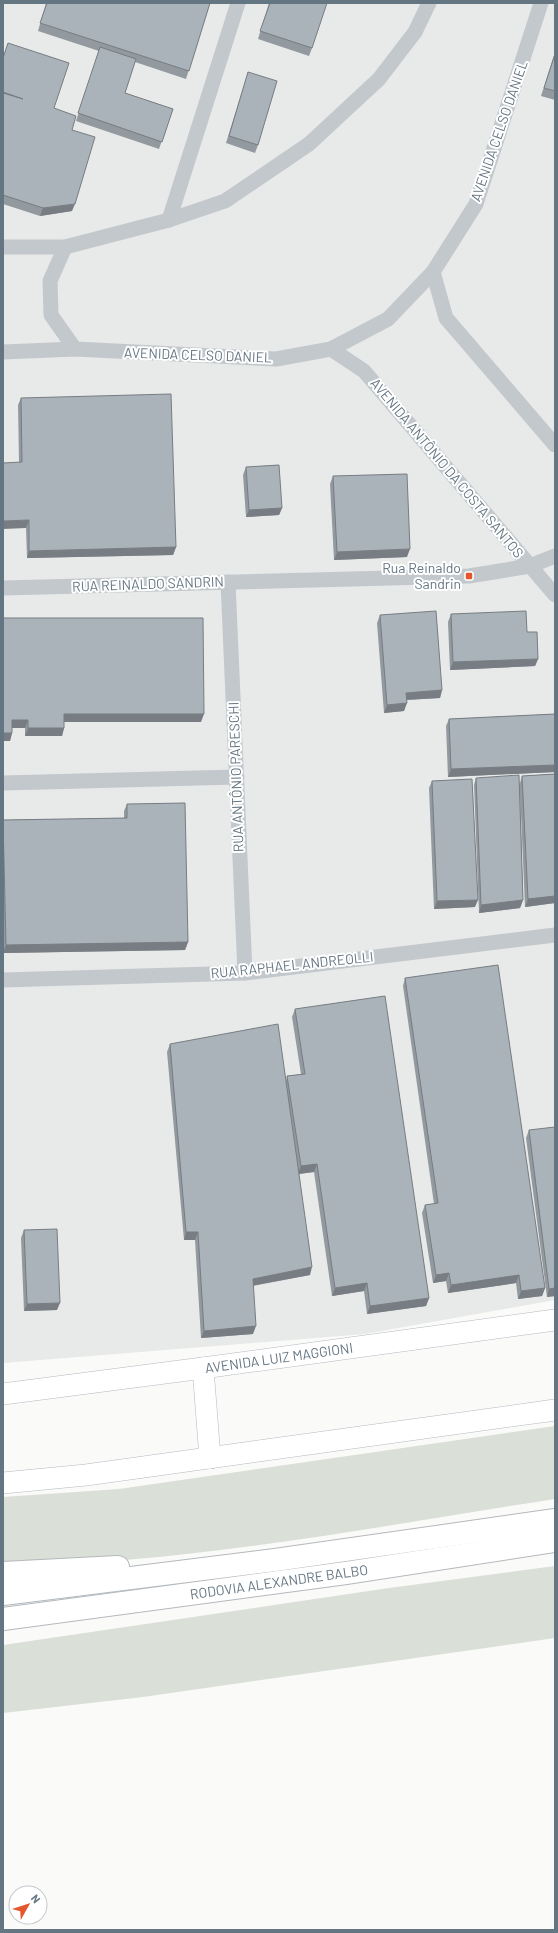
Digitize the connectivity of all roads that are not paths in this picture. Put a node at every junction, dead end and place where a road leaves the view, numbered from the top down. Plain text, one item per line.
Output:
1 (238, 3) edge
2 (429, 3) edge
3 (541, 3) edge
4 (169, 220) junction
5 (3, 246) edge
6 (65, 247) junction
7 (433, 272) junction
8 (331, 349) junction
9 (75, 350) junction
10 (3, 352) edge
11 (555, 445) edge
12 (555, 556) edge
13 (530, 566) junction
14 (228, 582) junction
15 (3, 588) edge
16 (555, 595) edge
17 (237, 777) junction
18 (3, 783) edge
19 (555, 935) edge
20 (245, 973) junction
21 (3, 980) edge
22 (555, 1320) edge
23 (203, 1368) junction
24 (3, 1394) edge
25 (555, 1410) edge
26 (210, 1458) junction
27 (3, 1483) edge
28 (555, 1514) edge
29 (555, 1520) edge
30 (453, 1534) junction
31 (555, 1541) edge
32 (275, 1560) junction
33 (3, 1573) edge
34 (197, 1593) junction
35 (3, 1594) edge
36 (3, 1619) edge
37 (3, 1629) edge

1 - 4 street
2 - 4 street
3 - 7 street, AVENIDA CELSO DANIEL
4 - 6 street
5 - 6 street
6 - 9 street
7 - 8 street, AVENIDA CELSO DANIEL
7 - 11 street
8 - 9 street, AVENIDA CELSO DANIEL
8 - 13 street, AVENIDA ANTÔNIO DA COSTA SANTOS
9 - 10 street, AVENIDA CELSO DANIEL
12 - 13 street, RUA REINALDO SANDRIN
13 - 14 street, RUA REINALDO SANDRIN
13 - 16 street, AVENIDA ANTÔNIO DA COSTA SANTOS
14 - 15 street, RUA REINALDO SANDRIN
14 - 17 street, RUA ANTÔNIO PARESCHI
17 - 18 street
17 - 20 street, RUA ANTÔNIO PARESCHI
19 - 20 street, RUA RAPHAEL ANDREOLLI
20 - 21 street, RUA RAPHAEL ANDREOLLI
22 - 23 street, AVENIDA LUIZ MAGGIONI
23 - 24 street, AVENIDA LUIZ MAGGIONI
23 - 26 street
25 - 26 street
26 - 27 street
28 - 30 highway
29 - 30 highway, RODOVIA ALEXANDRE BALBO
30 - 32 highway, RODOVIA ALEXANDRE BALBO
31 - 34 highway, RODOVIA ALEXANDRE BALBO
32 - 33 highway
32 - 35 highway, RODOVIA ALEXANDRE BALBO
34 - 36 highway, RODOVIA ALEXANDRE BALBO
34 - 37 highway

